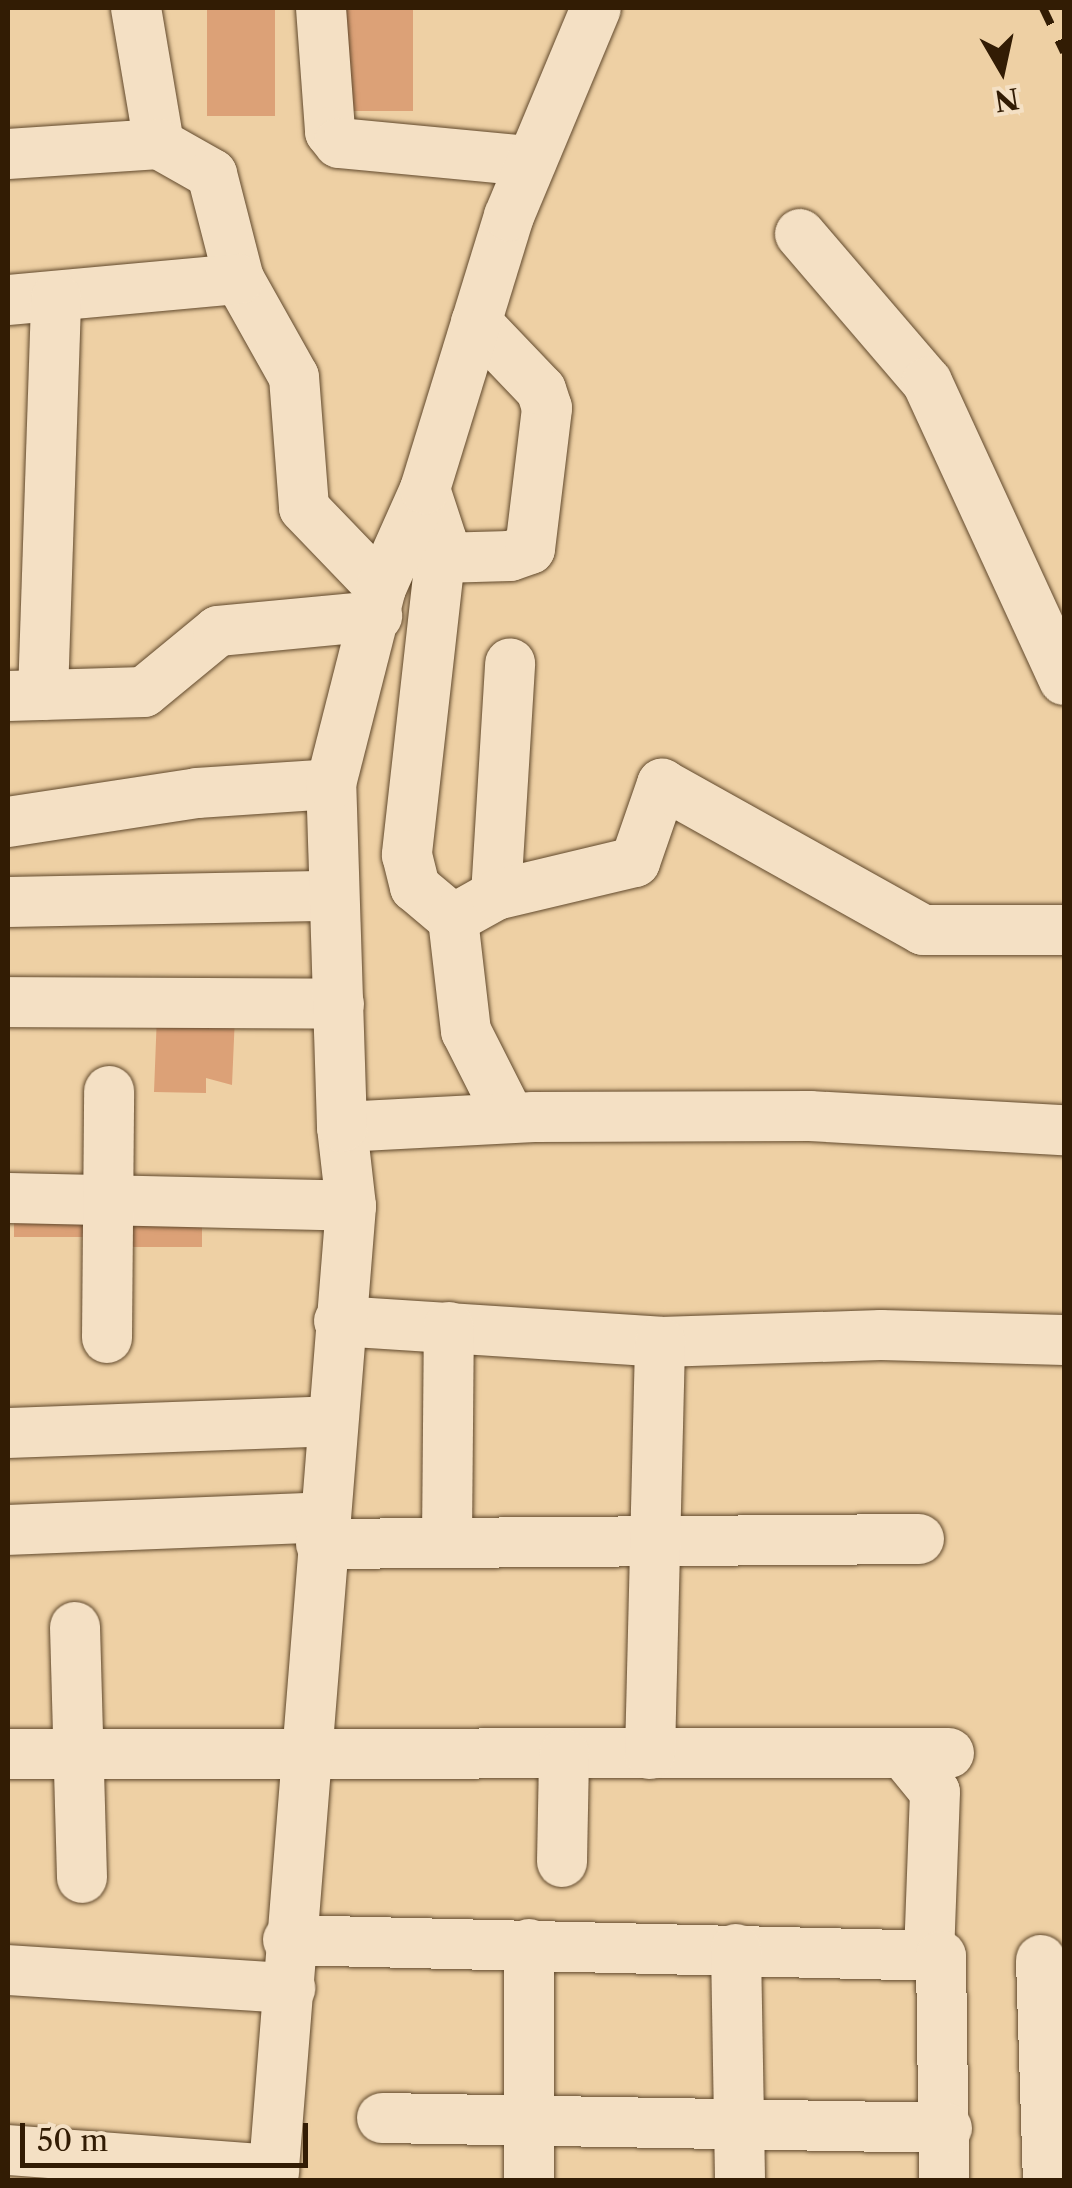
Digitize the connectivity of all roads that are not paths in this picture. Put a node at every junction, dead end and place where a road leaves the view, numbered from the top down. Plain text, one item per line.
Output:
1 (136, 8) edge
2 (321, 8) edge
3 (596, 8) edge
4 (159, 144) junction
5 (8, 154) edge
6 (532, 160) junction
7 (800, 234) dead end
8 (239, 279) junction
9 (32, 299) edge
10 (476, 322) junction
11 (425, 489) junction
12 (440, 558) junction
13 (379, 602) junction
14 (510, 663) dead end
15 (1064, 680) edge
16 (25, 696) edge
17 (330, 784) junction
18 (8, 822) edge
19 (496, 895) junction
20 (332, 896) junction
21 (8, 902) edge
22 (452, 919) junction
23 (1064, 930) edge
24 (8, 1002) edge
25 (339, 1004) junction
26 (109, 1090) dead end
27 (510, 1118) junction
28 (342, 1127) junction
29 (1064, 1130) edge
30 (8, 1198) edge
31 (110, 1200) junction
32 (351, 1206) junction
33 (339, 1322) junction
34 (449, 1327) junction
35 (106, 1338) dead end
36 (1064, 1340) edge
37 (660, 1342) junction
38 (333, 1421) junction
39 (8, 1434) edge
40 (8, 1530) edge
41 (323, 1530) junction
42 (919, 1539) dead end
43 (652, 1540) junction
44 (447, 1541) junction
45 (75, 1627) dead end
46 (80, 1752) junction
47 (8, 1754) edge
48 (307, 1754) junction
49 (564, 1754) junction
50 (650, 1754) junction
51 (562, 1862) dead end
52 (82, 1878) dead end
53 (529, 1944) junction
54 (736, 1948) junction
55 (929, 1953) junction
56 (1041, 1960) dead end
57 (289, 1964) junction
58 (8, 1970) edge
59 (382, 2118) dead end
60 (532, 2120) junction
61 (739, 2124) junction
62 (1056, 2124) edge
63 (947, 2128) junction
64 (8, 2150) edge
65 (274, 2175) edge
66 (529, 2180) edge
67 (740, 2180) edge
68 (944, 2180) edge
69 (1048, 2180) edge

1 - 4 street
2 - 6 street
3 - 6 street
4 - 5 street
4 - 8 street
6 - 10 street
7 - 15 street
8 - 9 street
8 - 13 street
9 - 16 street
10 - 11 street
10 - 12 street
11 - 12 street
11 - 13 street
12 - 22 street
13 - 16 street
13 - 17 street
14 - 19 street
17 - 18 street
17 - 20 street
19 - 22 street
19 - 23 street
20 - 21 street
20 - 25 street
22 - 27 street
24 - 25 street
25 - 28 street
26 - 31 street
27 - 28 street
27 - 29 street
28 - 32 street
30 - 31 street
31 - 32 street
31 - 35 street
32 - 33 street
33 - 34 street
33 - 38 street
34 - 37 street
34 - 44 street
36 - 37 street
37 - 43 street
38 - 39 street
38 - 41 street
40 - 41 street
41 - 44 street
41 - 48 street
42 - 43 street
43 - 44 street
43 - 50 street
45 - 46 street
46 - 47 street
46 - 48 street
46 - 52 street
48 - 49 street
48 - 57 street
49 - 50 street
49 - 51 street
50 - 55 street
53 - 54 street
53 - 57 street
53 - 60 street
54 - 55 street
54 - 61 street
55 - 63 street
56 - 62 street
57 - 58 street
57 - 65 street
59 - 60 street
60 - 61 street
60 - 66 street
61 - 63 street
61 - 67 street
62 - 69 street
63 - 68 street
64 - 65 street

